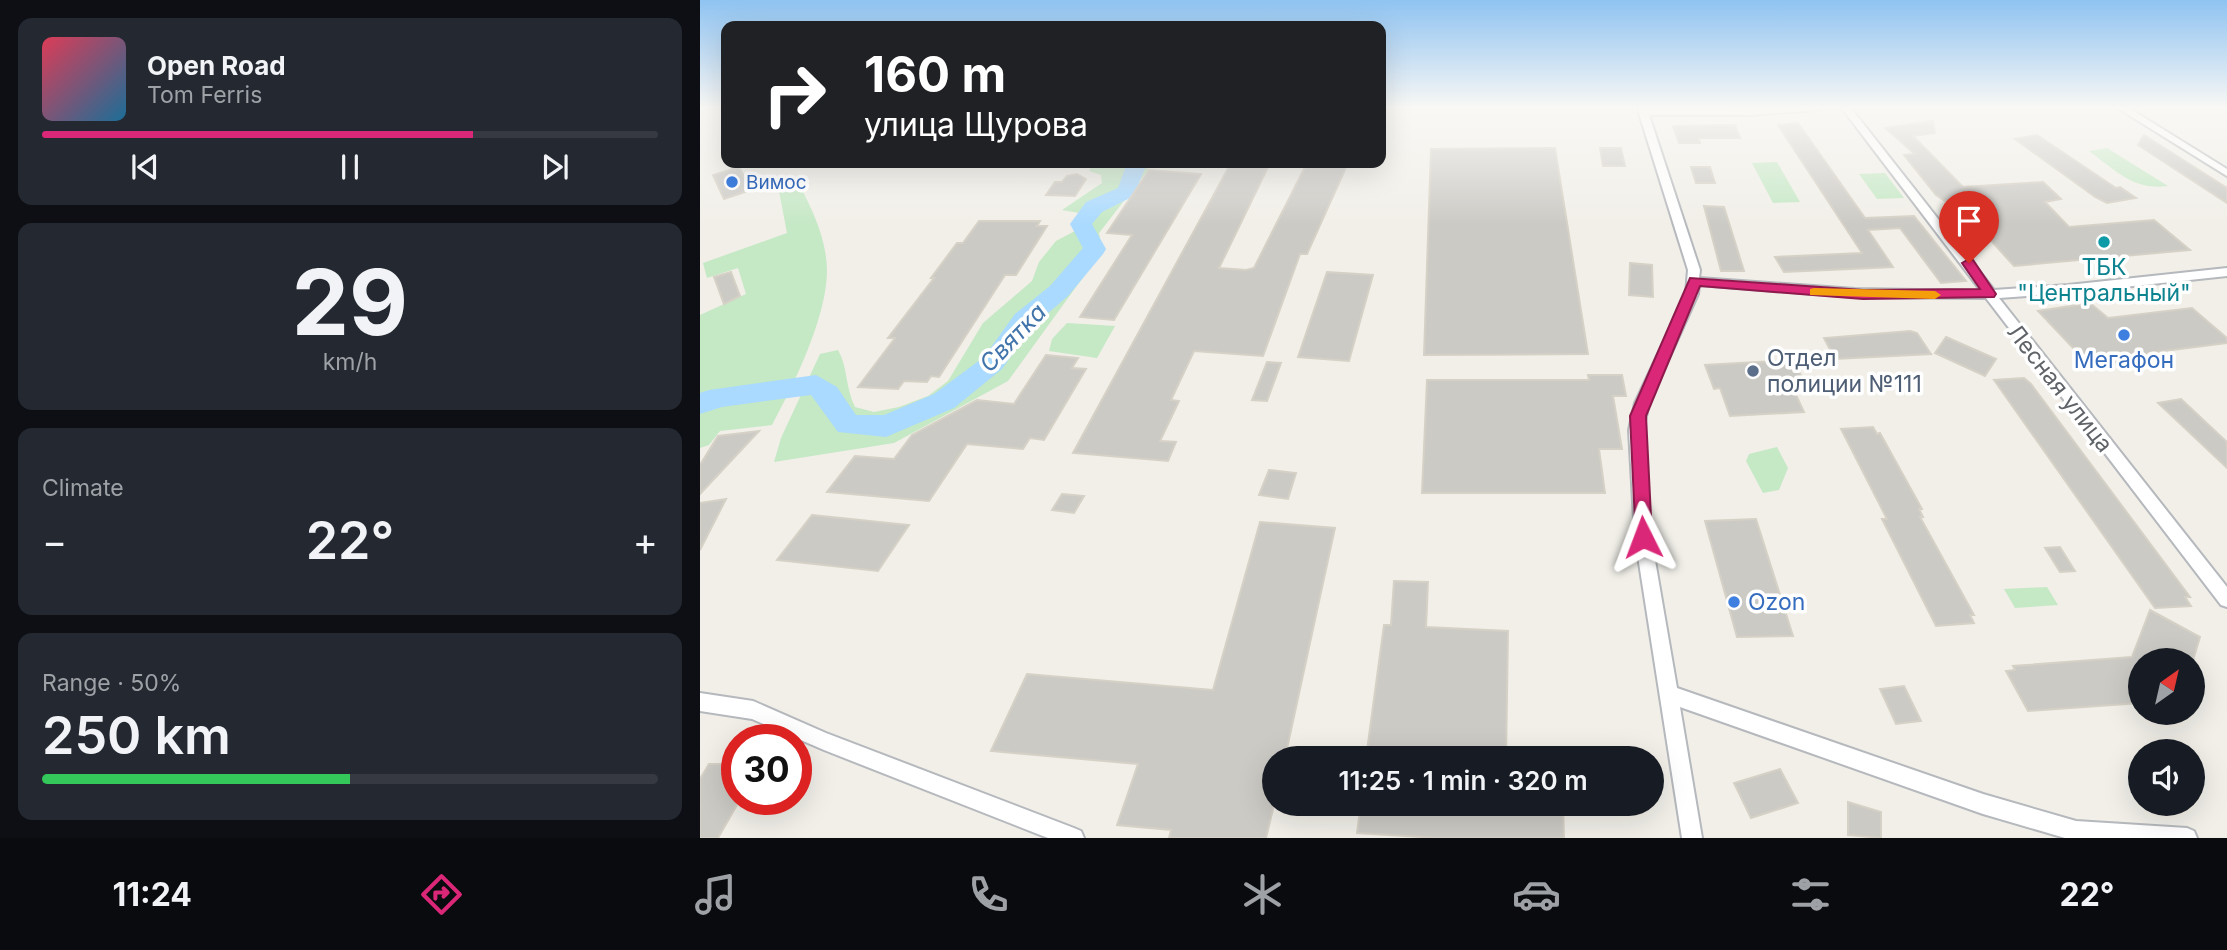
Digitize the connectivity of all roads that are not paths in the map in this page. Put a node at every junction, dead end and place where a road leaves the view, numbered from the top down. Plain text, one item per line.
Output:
1 (1655, 146) edge
2 (1875, 146) edge
3 (2183, 146) edge
4 (2227, 173) edge
5 (2227, 272) edge
6 (1695, 281) junction
7 (1990, 294) junction
8 (2227, 600) edge
9 (1669, 694) junction
10 (700, 702) edge
11 (1074, 838) edge
12 (1692, 838) edge
13 (2187, 838) edge

1 - 6 street
2 - 7 street, Лесная улица
3 - 4 street
5 - 7 street
6 - 7 street
6 - 9 street
7 - 8 street, Лесная улица
9 - 12 street
9 - 13 street
10 - 11 street

